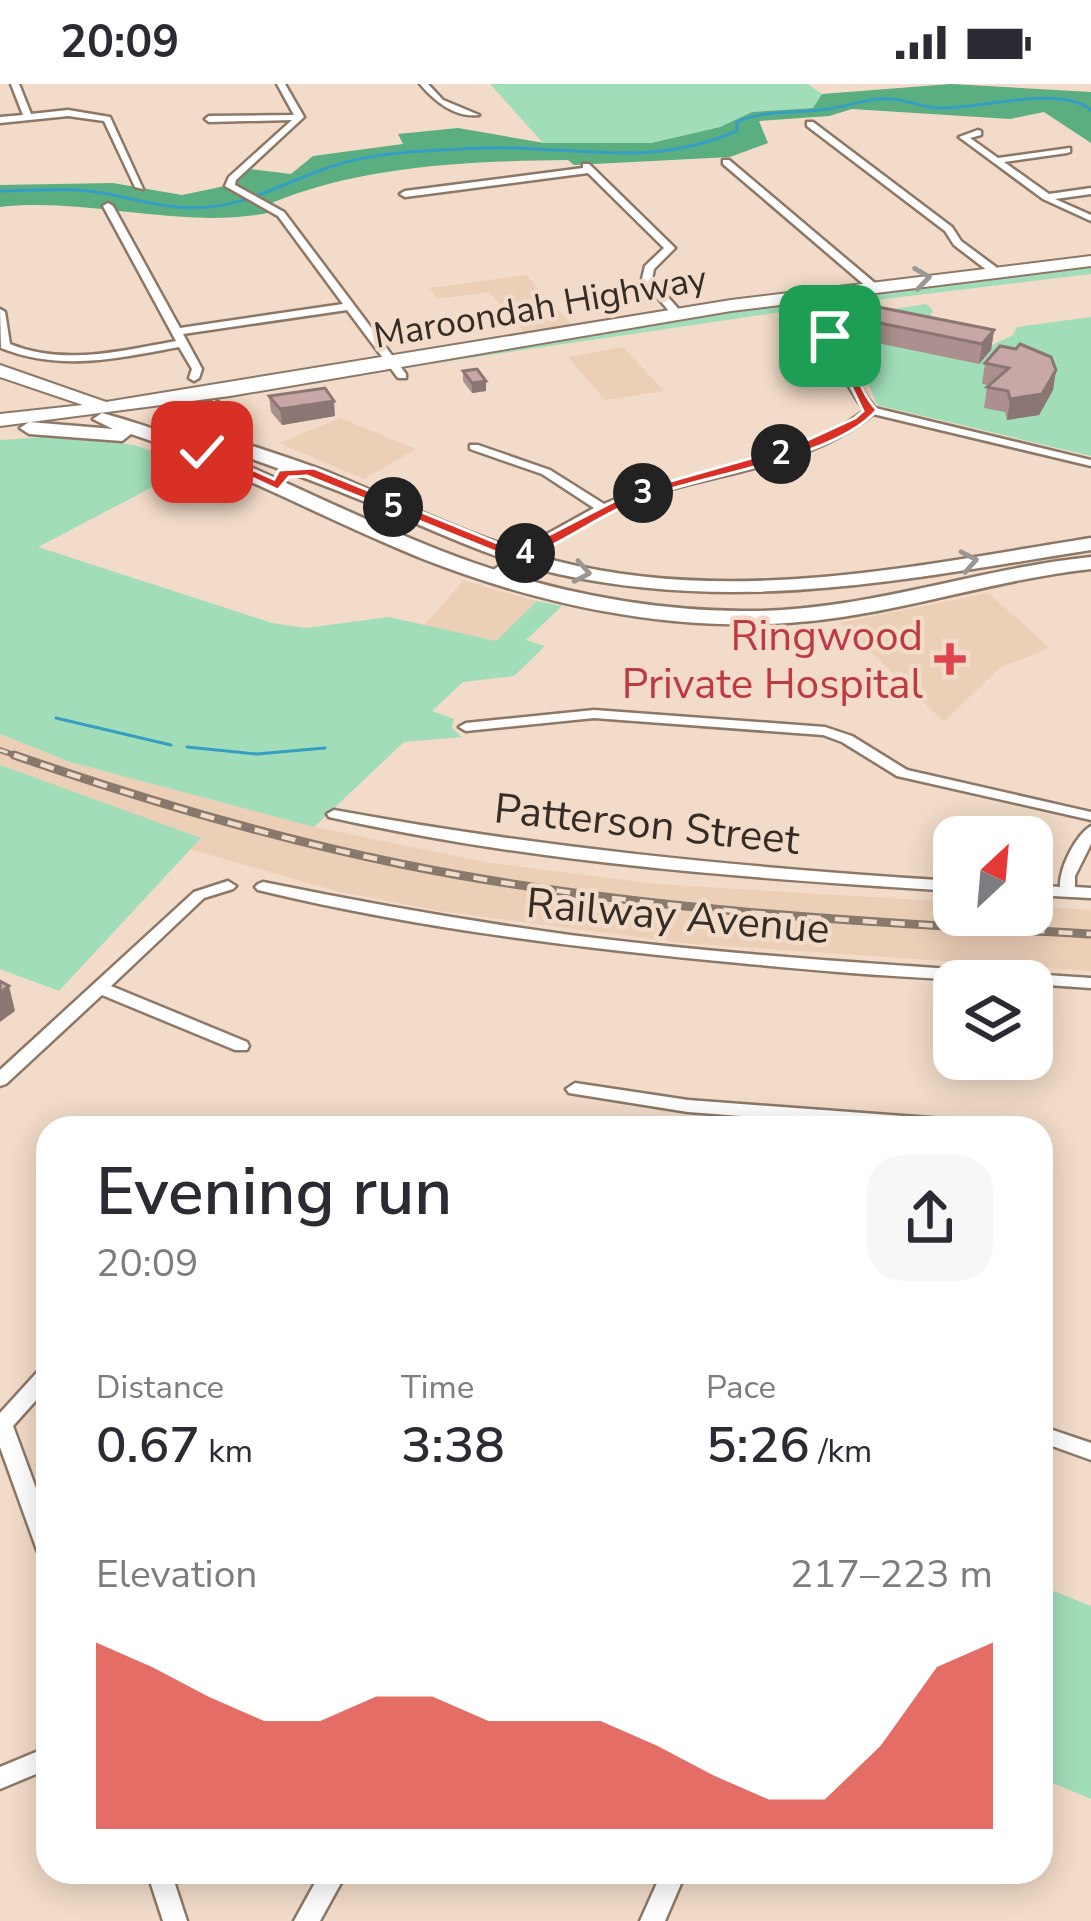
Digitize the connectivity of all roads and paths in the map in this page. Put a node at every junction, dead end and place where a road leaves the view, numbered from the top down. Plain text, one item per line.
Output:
1 (15, 84) edge
2 (281, 84) edge
3 (424, 84) edge
4 (475, 115) dead end
5 (28, 117) junction
6 (300, 117) junction
7 (209, 119) dead end
8 (0, 120) edge
9 (810, 124) dead end
10 (978, 133) dead end
11 (1067, 150) dead end
12 (996, 161) junction
13 (726, 162) dead end
14 (140, 187) dead end
15 (1091, 191) edge
16 (405, 194) dead end
17 (1045, 196) junction
18 (108, 206) dead end
19 (1091, 218) edge
20 (1091, 261) edge
21 (992, 269) junction
22 (1091, 278) edge
23 (872, 286) junction
24 (347, 307) junction
25 (0, 312) edge
26 (799, 314) junction
27 (678, 315) junction
28 (179, 337) junction
29 (2, 340) edge
30 (0, 371) edge
31 (397, 371) junction
32 (194, 378) dead end
33 (0, 387) edge
34 (32, 390) junction
35 (169, 398) junction
36 (214, 405) junction
37 (73, 410) junction
38 (871, 410) junction
39 (105, 413) junction
40 (134, 415) junction
41 (0, 417) edge
42 (29, 428) junction
43 (0, 431) edge
44 (176, 435) junction
45 (474, 447) dead end
46 (243, 448) junction
47 (1091, 463) edge
48 (309, 471) junction
49 (278, 481) junction
50 (603, 509) junction
51 (1091, 544) edge
52 (518, 556) junction
53 (1091, 563) edge
54 (493, 577) junction
55 (466, 727) dead end
56 (334, 814) dead end
57 (1091, 816) edge
58 (1091, 830) edge
59 (933, 885) edge
60 (228, 886) dead end
61 (263, 887) dead end
62 (1053, 891) edge
63 (1068, 892) junction
64 (1091, 893) edge
65 (1091, 983) edge
66 (101, 988) junction
67 (242, 1046) dead end
68 (0, 1080) edge
69 (575, 1089) dead end
70 (723, 1116) edge
71 (36, 1387) edge
72 (1053, 1438) edge
73 (1091, 1452) edge
74 (36, 1517) edge
75 (36, 1763) edge
76 (0, 1778) edge
77 (162, 1884) edge
78 (328, 1884) edge
79 (669, 1884) edge
80 (176, 1921) edge
81 (306, 1921) edge
82 (652, 1921) edge

1 - 5 street
2 - 6 street
3 - 4 street
5 - 8 street
5 - 14 street
6 - 7 street
6 - 24 street
9 - 21 street
10 - 12 street
11 - 12 street
12 - 17 street
13 - 23 street
15 - 17 street
16 - 27 street
17 - 19 street
18 - 28 street
20 - 21 highway, Maroondah Highway
23 -> 21 highway, Maroondah Highway
22 - 26 highway, Maroondah Highway
23 - 27 highway, Maroondah Highway
24 - 28 street
24 - 31 street
25 - 29 street
26 - 31 highway, Maroondah Highway
26 - 38 street
27 - 31 highway, Maroondah Highway
28 - 29 street
28 - 32 street
30 - 34 highway
31 - 35 highway, Maroondah Highway
31 - 36 highway, Maroondah Highway
33 - 34 highway
34 - 35 highway
34 - 37 highway
34 - 39 highway
34 - 41 highway
35 - 39 highway, Maroondah Highway
36 - 40 highway, Maroondah Highway
36 - 44 main road
37 - 39 highway
37 - 41 highway
38 - 47 street
38 - 50 street
39 - 40 highway, Maroondah Highway
39 - 42 highway, Maroondah Highway
39 - 44 main road
40 - 44 main road
42 - 43 highway, Maroondah Highway
42 - 44 main road
44 - 46 main road
44 - 49 main road
45 - 50 street
46 - 48 main road
46 - 49 main road
48 - 49 main road
48 - 52 main road
49 - 54 main road
50 - 52 street
52 -> 51 main road
52 - 54 street
53 - 54 main road
55 - 57 street
56 - 59 street, Patterson Street
58 - 63 street
60 - 66 street
61 - 65 street, Railway Avenue
62 - 63 street
63 - 64 street
66 - 67 street
66 - 68 street
69 - 70 street
71 - 74 street
72 - 73 street
75 - 76 street
77 - 80 street
78 - 81 street
79 - 82 street

